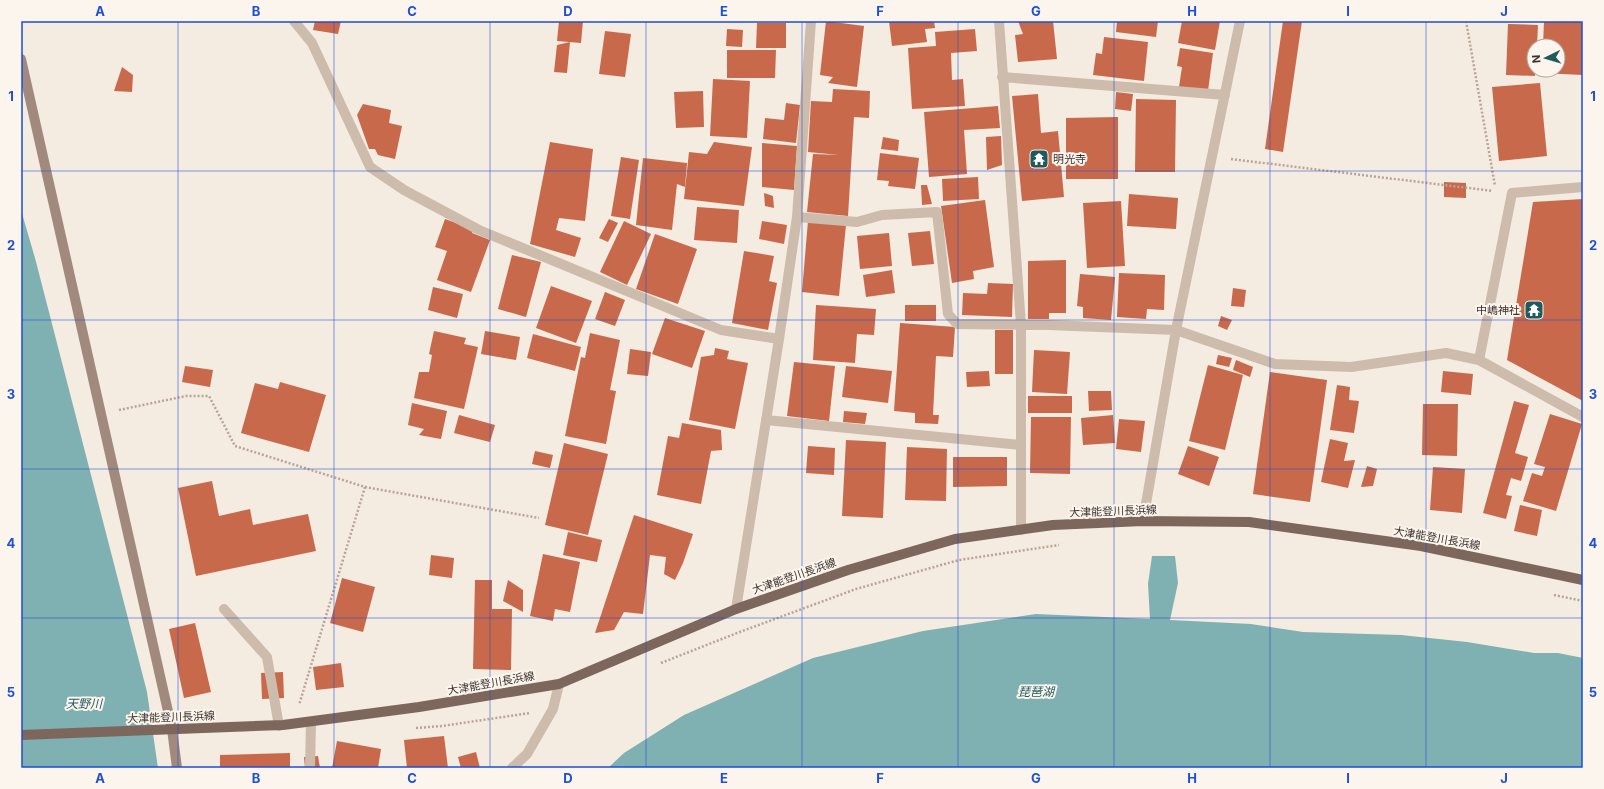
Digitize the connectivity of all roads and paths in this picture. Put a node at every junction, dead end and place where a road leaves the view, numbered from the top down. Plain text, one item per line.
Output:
1 (294, 21) edge
2 (811, 21) edge
3 (999, 21) edge
4 (1240, 21) edge
5 (1466, 21) edge
6 (21, 59) edge
7 (1002, 77) junction
8 (1224, 95) junction
9 (1212, 156) junction
10 (1583, 187) edge
11 (797, 217) junction
12 (1022, 325) junction
13 (1176, 330) junction
14 (779, 339) junction
15 (1479, 360) junction
16 (101, 413) junction
17 (1583, 417) edge
18 (766, 420) junction
19 (1021, 445) junction
20 (365, 487) junction
21 (539, 518) dead end
22 (1143, 521) junction
23 (1021, 530) junction
24 (1067, 544) dead end
25 (1583, 580) edge
26 (1553, 595) dead end
27 (1583, 601) edge
28 (224, 609) dead end
29 (736, 609) junction
30 (657, 665) dead end
31 (559, 684) junction
32 (553, 709) junction
33 (311, 722) junction
34 (293, 724) junction
35 (279, 726) junction
36 (411, 728) dead end
37 (172, 729) junction
38 (21, 735) edge
39 (177, 768) edge
40 (310, 768) edge
41 (512, 768) edge

1 - 14 street
2 - 11 street
3 - 7 street
4 - 8 street
5 - 9 path
6 - 16 street
7 - 8 street
7 - 12 street
8 - 9 street
9 - 13 street
10 - 15 street
11 - 12 street
11 - 14 street
12 - 13 street
12 - 19 street
13 - 15 street
13 - 22 street
14 - 18 street
15 - 17 street
16 - 20 path
16 - 37 street
18 - 19 street
18 - 29 street
19 - 23 street
20 - 21 path
20 - 34 path
22 - 23 main road, 大津能登川長浜線
22 - 25 main road, 大津能登川長浜線
23 - 29 main road, 大津能登川長浜線
24 - 30 path
26 - 27 path
28 - 35 street
29 - 31 main road, 大津能登川長浜線
31 - 32 street
31 - 33 main road, 大津能登川長浜線
32 - 36 path
32 - 41 street
33 - 34 main road, 大津能登川長浜線
33 - 40 street
34 - 35 main road, 大津能登川長浜線
35 - 37 main road, 大津能登川長浜線
37 - 38 main road, 大津能登川長浜線
37 - 39 street

